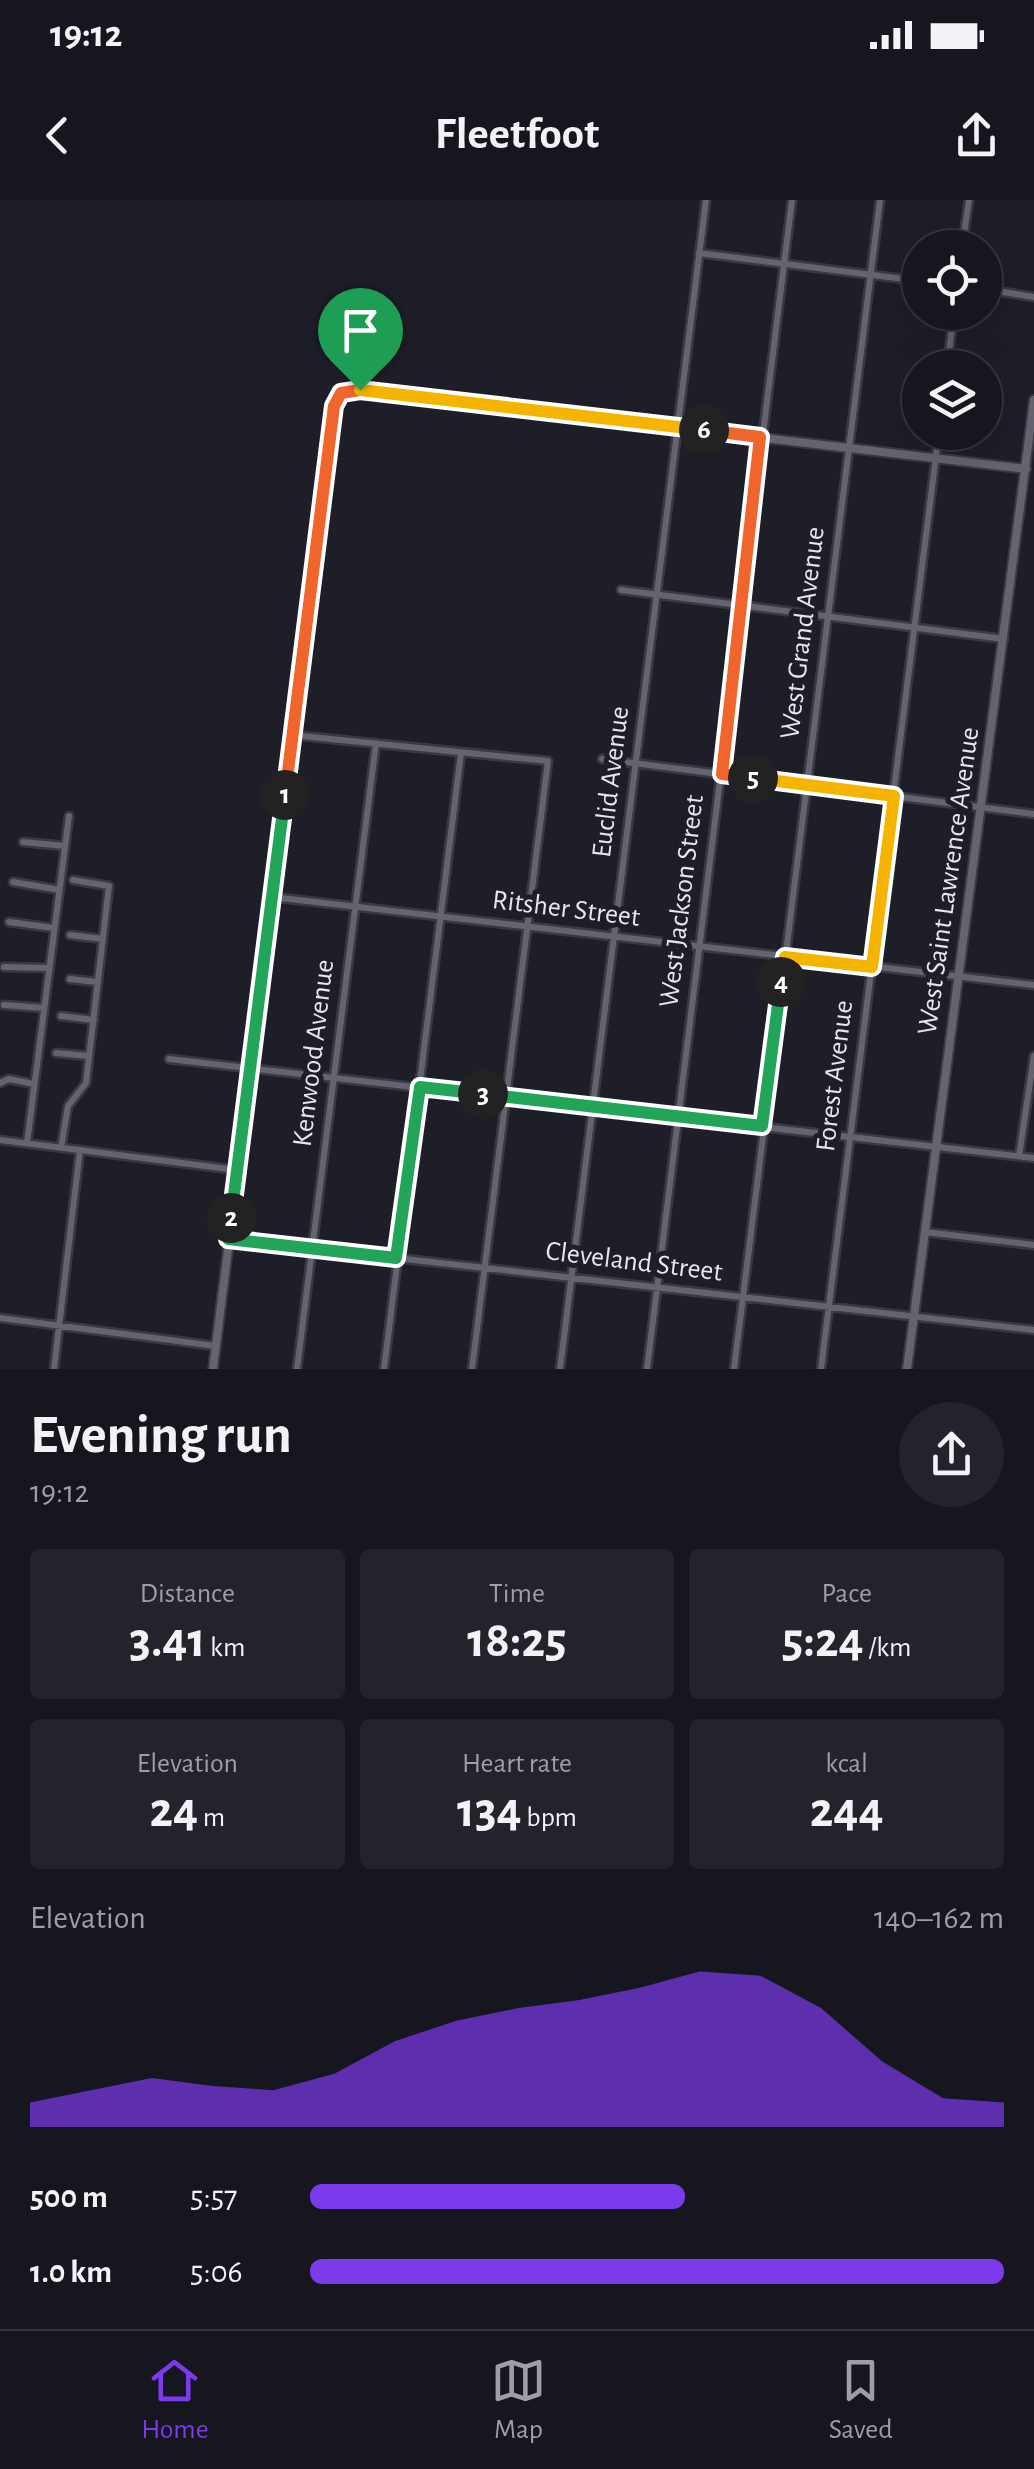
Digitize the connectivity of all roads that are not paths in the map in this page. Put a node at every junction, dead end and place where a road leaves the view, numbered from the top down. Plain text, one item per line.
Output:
1 (706, 200) edge
2 (792, 200) edge
3 (880, 200) edge
4 (968, 200) edge
5 (964, 230) edge
6 (699, 253) junction
7 (783, 264) junction
8 (871, 274) junction
9 (902, 278) edge
10 (1002, 292) edge
11 (1034, 297) edge
12 (1034, 400) edge
13 (677, 427) junction
14 (760, 437) junction
15 (849, 447) junction
16 (936, 450) edge
17 (935, 458) junction
18 (1026, 469) junction
19 (621, 590) dead end
20 (657, 597) junction
21 (739, 606) junction
22 (827, 617) junction
23 (914, 627) junction
24 (1004, 639) junction
25 (292, 735) junction
26 (376, 743) junction
27 (461, 753) junction
28 (602, 759) dead end
29 (638, 764) junction
30 (722, 774) junction
31 (806, 786) junction
32 (894, 796) junction
33 (982, 808) junction
34 (1034, 814) edge
35 (69, 816) dead end
36 (24, 842) dead end
37 (65, 846) junction
38 (72, 880) dead end
39 (13, 882) dead end
40 (60, 890) junction
41 (272, 897) junction
42 (355, 907) junction
43 (442, 917) junction
44 (8, 922) dead end
45 (528, 927) junction
46 (54, 928) junction
47 (70, 935) dead end
48 (612, 938) junction
49 (103, 939) junction
50 (699, 947) junction
51 (785, 957) junction
52 (4, 966) dead end
53 (872, 967) junction
54 (49, 968) junction
55 (957, 977) junction
56 (70, 978) dead end
57 (97, 982) junction
58 (1034, 985) edge
59 (4, 1005) dead end
60 (44, 1008) junction
61 (61, 1016) dead end
62 (94, 1020) junction
63 (56, 1053) dead end
64 (90, 1056) junction
65 (1034, 1056) edge
66 (169, 1059) dead end
67 (250, 1068) junction
68 (334, 1076) junction
69 (0, 1082) edge
70 (34, 1084) junction
71 (420, 1087) junction
72 (506, 1096) junction
73 (590, 1107) junction
74 (678, 1117) junction
75 (762, 1126) junction
76 (850, 1137) junction
77 (0, 1140) edge
78 (27, 1143) junction
79 (936, 1147) junction
80 (61, 1148) junction
81 (80, 1150) junction
82 (1019, 1156) junction
83 (1034, 1158) edge
84 (238, 1170) junction
85 (925, 1232) junction
86 (228, 1239) junction
87 (1034, 1245) edge
88 (312, 1248) junction
89 (396, 1258) junction
90 (484, 1268) junction
91 (570, 1278) junction
92 (657, 1288) junction
93 (743, 1298) junction
94 (828, 1308) junction
95 (913, 1317) junction
96 (0, 1318) edge
97 (59, 1326) junction
98 (1034, 1330) edge
99 (216, 1346) junction
100 (54, 1369) edge
101 (213, 1369) edge
102 (297, 1369) edge
103 (384, 1369) edge
104 (472, 1369) edge
105 (560, 1369) edge
106 (647, 1369) edge
107 (734, 1369) edge
108 (821, 1369) edge
109 (908, 1369) edge

1 - 6 street, Euclid Avenue
2 - 7 street, West Jackson Street
3 - 8 street, West Grand Avenue
4 - 5 street
6 - 7 street
6 - 13 street, Euclid Avenue
7 - 8 street
7 - 14 street, West Jackson Street
8 - 9 street
8 - 15 street, West Grand Avenue
10 - 11 street
12 - 18 street, West Saint Lawrence Avenue
13 - 14 street
13 - 20 street, Euclid Avenue
13 - 25 street
14 - 15 street
14 - 21 street, West Jackson Street
15 - 17 street
15 - 22 street, West Grand Avenue
16 - 17 street, Forest Avenue
17 - 18 street
17 - 23 street, Forest Avenue
18 - 24 street, West Saint Lawrence Avenue
19 - 20 street
20 - 21 street
20 - 29 street, Euclid Avenue
21 - 22 street
21 - 30 street, West Jackson Street
22 - 23 street
22 - 31 street, West Grand Avenue
23 - 24 street
23 - 32 street, Forest Avenue
24 - 33 street, West Saint Lawrence Avenue
25 - 26 street
25 - 41 street
26 - 27 street
26 - 42 street, Kenwood Avenue
27 - 43 street
27 - 45 street
28 - 29 street
29 - 30 street
29 - 48 street, Euclid Avenue
30 - 31 street
30 - 50 street, West Jackson Street
31 - 32 street
31 - 51 street, West Grand Avenue
32 - 33 street
32 - 53 street, Forest Avenue
33 - 34 street
33 - 55 street, West Saint Lawrence Avenue
35 - 37 street
36 - 37 street
37 - 40 street
38 - 49 street
39 - 40 street
40 - 46 street
41 - 42 street, Ritsher Street
41 - 67 street
42 - 43 street, Ritsher Street
42 - 68 street, Kenwood Avenue
43 - 45 street, Ritsher Street
43 - 71 street
44 - 46 street
45 - 48 street, Ritsher Street
45 - 72 street
46 - 54 street
47 - 49 street
48 - 50 street, Ritsher Street
48 - 73 street, Euclid Avenue
49 - 57 street
50 - 51 street, Ritsher Street
50 - 74 street, West Jackson Street
51 - 53 street, Ritsher Street
51 - 75 street, West Grand Avenue
52 - 54 street
53 - 55 street, Ritsher Street
53 - 76 street, Forest Avenue
54 - 60 street
55 - 58 street, Ritsher Street
55 - 79 street, West Saint Lawrence Avenue
56 - 57 street
57 - 62 street
59 - 60 street
60 - 70 street
61 - 62 street
62 - 64 street
63 - 64 street
64 - 80 street
65 - 82 street
66 - 67 street
67 - 68 street
67 - 84 street
68 - 71 street
68 - 88 street, Kenwood Avenue
69 - 70 street
70 - 78 street
71 - 72 street
71 - 89 street
72 - 73 street
72 - 90 street
73 - 74 street
73 - 91 street, Euclid Avenue
74 - 75 street
74 - 92 street, West Jackson Street
75 - 76 street
75 - 93 street, West Grand Avenue
76 - 79 street
76 - 94 street, Forest Avenue
77 - 78 street
78 - 80 street
79 - 82 street
79 - 85 street, West Saint Lawrence Avenue
80 - 81 street
81 - 84 street
81 - 97 street
82 - 83 street
84 - 86 street
85 - 87 street
85 - 95 street, West Saint Lawrence Avenue
86 - 88 street, Cleveland Street
86 - 99 street
88 - 89 street, Cleveland Street
88 - 102 street, Kenwood Avenue
89 - 90 street, Cleveland Street
89 - 103 street
90 - 91 street, Cleveland Street
90 - 104 street
91 - 92 street, Cleveland Street
91 - 105 street, Euclid Avenue
92 - 93 street, Cleveland Street
92 - 106 street, West Jackson Street
93 - 94 street, Cleveland Street
93 - 107 street, West Grand Avenue
94 - 95 street, Cleveland Street
94 - 108 street, Forest Avenue
95 - 98 street, Cleveland Street
95 - 109 street, West Saint Lawrence Avenue
96 - 97 street
97 - 99 street
97 - 100 street
99 - 101 street

